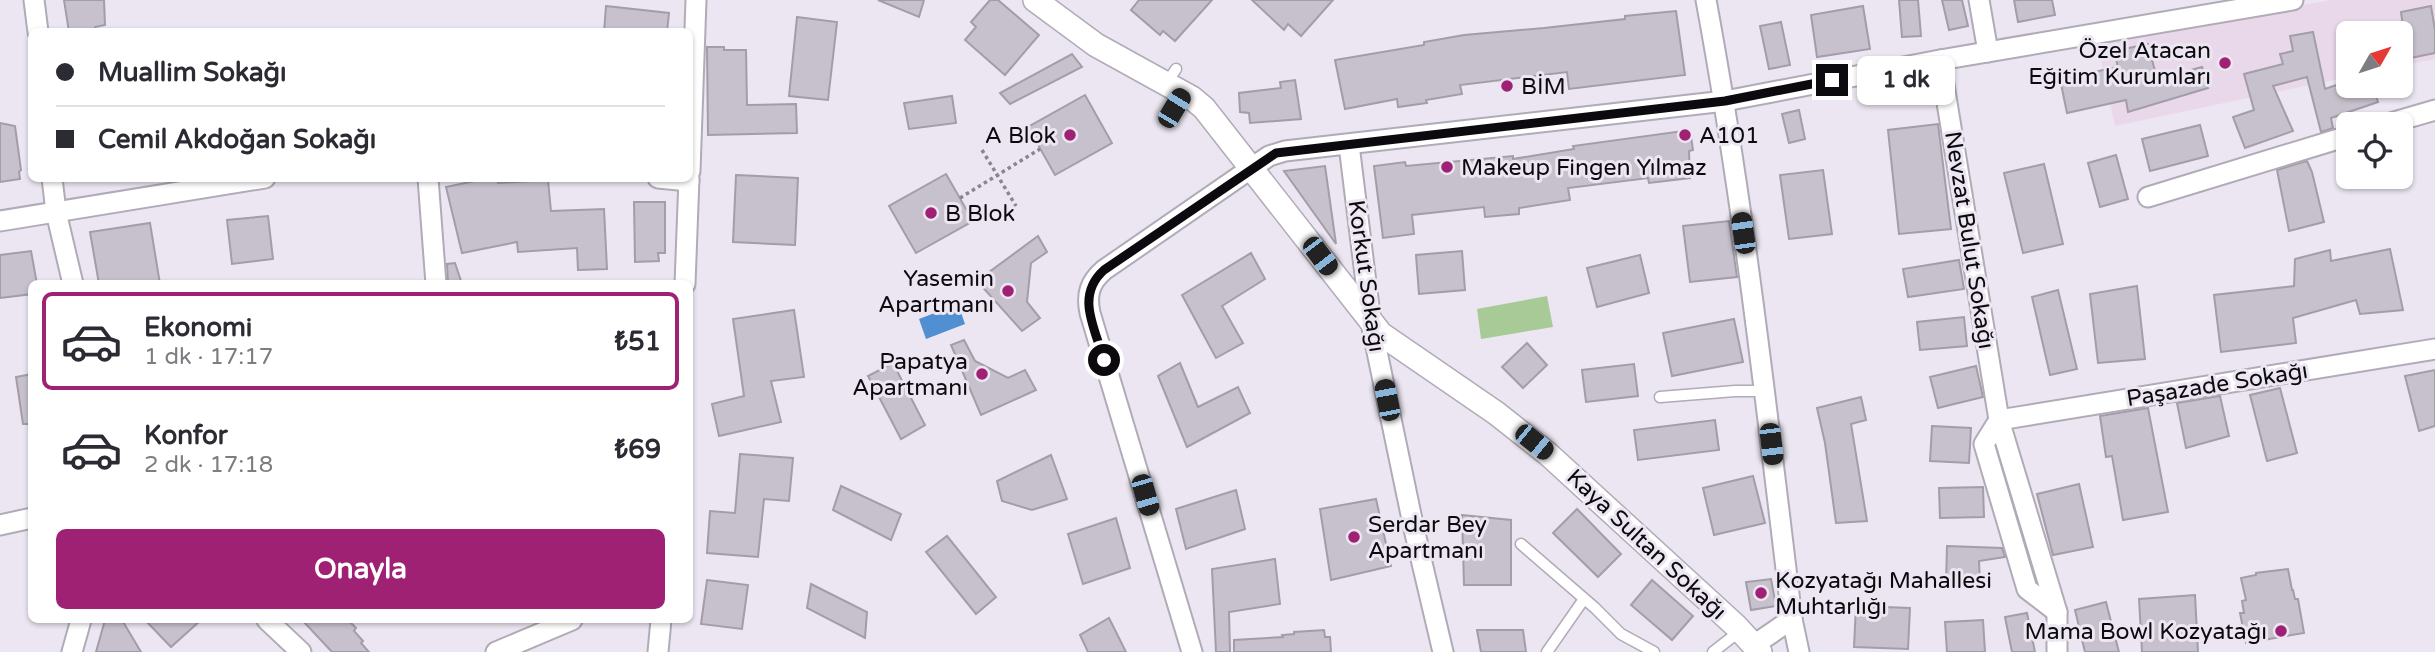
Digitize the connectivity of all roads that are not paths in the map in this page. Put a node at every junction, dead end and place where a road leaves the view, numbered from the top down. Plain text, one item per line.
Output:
1 (34, 0) edge
2 (696, 0) edge
3 (1035, 0) edge
4 (1706, 0) edge
5 (1979, 0) edge
6 (2293, 0) edge
7 (37, 28) edge
8 (1988, 52) junction
9 (1940, 60) junction
10 (693, 76) edge
11 (1725, 101) junction
12 (2435, 110) edge
13 (2413, 116) edge
14 (2336, 140) edge
15 (1349, 145) junction
16 (1252, 168) junction
17 (52, 182) edge
18 (240, 182) edge
19 (428, 182) edge
20 (689, 182) edge
21 (2148, 197) dead end
22 (56, 212) junction
23 (0, 221) edge
24 (72, 280) edge
25 (436, 280) edge
26 (685, 280) edge
27 (1371, 323) junction
28 (2435, 349) edge
29 (1765, 391) junction
30 (1660, 397) dead end
31 (1999, 420) junction
32 (28, 519) edge
33 (0, 525) edge
34 (1521, 544) dead end
35 (1584, 598) junction
36 (1792, 619) junction
37 (80, 623) edge
38 (270, 623) edge
39 (565, 623) edge
40 (661, 623) edge
41 (1752, 643) edge
42 (72, 652) edge
43 (301, 652) edge
44 (496, 652) edge
45 (658, 652) edge
46 (1192, 652) edge
47 (1443, 652) edge
48 (1546, 652) edge
49 (1654, 652) edge
50 (1713, 652) edge
51 (1799, 652) edge
52 (2057, 652) edge

1 - 7 street
2 - 10 street
3 - 16 street, Kaya Sultan Sokağı
4 - 11 street
5 - 8 street
6 - 8 street
8 - 9 street
9 - 11 street
9 - 31 street, Nevzat Bulut Sokağı
11 - 15 street
11 - 29 street
12 - 13 street
14 - 21 street
15 - 16 street
15 - 27 street, Korkut Sokağı
16 - 27 street, Kaya Sultan Sokağı
16 - 46 street
17 - 22 street
18 - 22 street
19 - 25 street
20 - 26 street
22 - 23 street
22 - 24 street
27 - 41 street, Kaya Sultan Sokağı
27 - 47 street, Korkut Sokağı
28 - 31 street, Paşazade Sokağı
29 - 30 lane
29 - 36 street
31 - 52 street, Nevzat Bulut Sokağı
32 - 33 street
34 - 35 lane
35 - 48 lane
35 - 49 lane
36 - 41 street
36 - 51 street
37 - 42 street
38 - 43 street
39 - 44 street
40 - 45 street
41 - 50 lane

